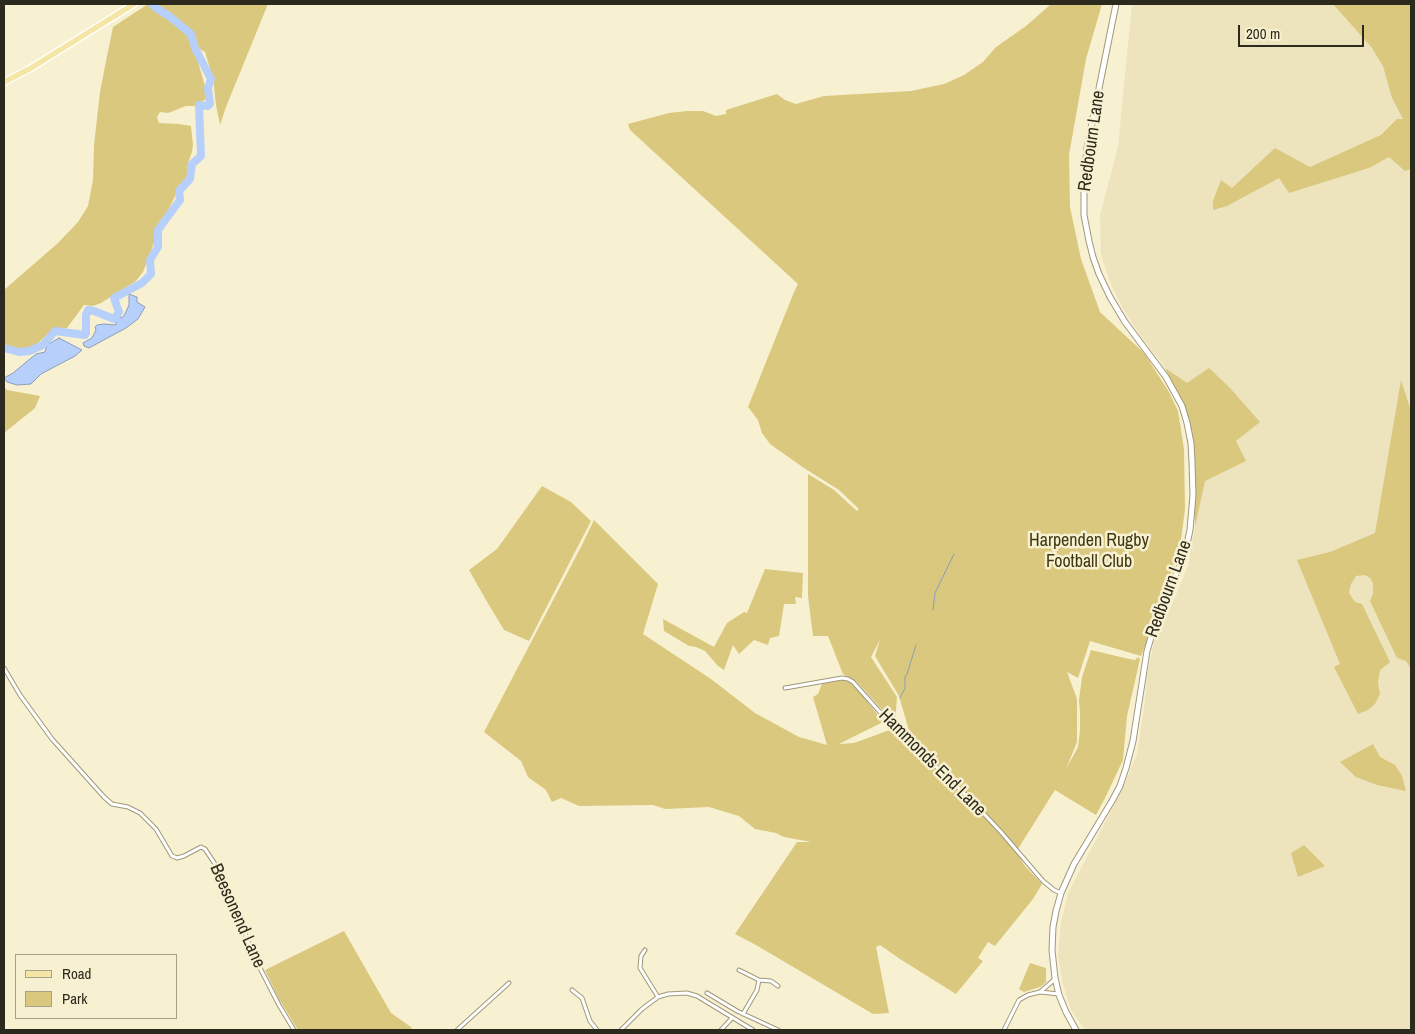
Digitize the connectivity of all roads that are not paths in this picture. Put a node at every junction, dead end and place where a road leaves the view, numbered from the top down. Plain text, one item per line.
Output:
1 (134, 4) edge
2 (1116, 4) edge
3 (4, 82) edge
4 (4, 668) edge
5 (785, 688) dead end
6 (1061, 893) junction
7 (645, 950) dead end
8 (739, 970) dead end
9 (1055, 978) junction
10 (759, 980) junction
11 (508, 983) dead end
12 (778, 986) dead end
13 (572, 990) dead end
14 (1040, 992) junction
15 (707, 993) dead end
16 (1059, 994) junction
17 (658, 997) junction
18 (737, 1011) junction
19 (743, 1014) junction
20 (732, 1018) junction
21 (294, 1030) edge
22 (457, 1030) edge
23 (597, 1030) edge
24 (622, 1030) edge
25 (721, 1030) edge
26 (753, 1030) edge
27 (778, 1030) edge
28 (1004, 1030) edge
29 (1076, 1030) edge

1 - 3 main road
2 - 6 main road, Redbourn Lane
4 - 21 street, Beesonend Lane
5 - 6 street, Hammonds End Lane
6 - 9 main road, Redbourn Lane
7 - 17 street
8 - 10 street
9 - 14 street
9 - 16 main road, Redbourn Lane
10 - 12 street
10 - 19 street
11 - 22 street
13 - 23 street
14 - 16 street
14 - 28 street
15 - 18 street
16 - 29 main road, Redbourn Lane
17 - 20 street
17 - 24 street
18 - 19 street
18 - 20 street
19 - 27 street
20 - 25 street
20 - 26 street

